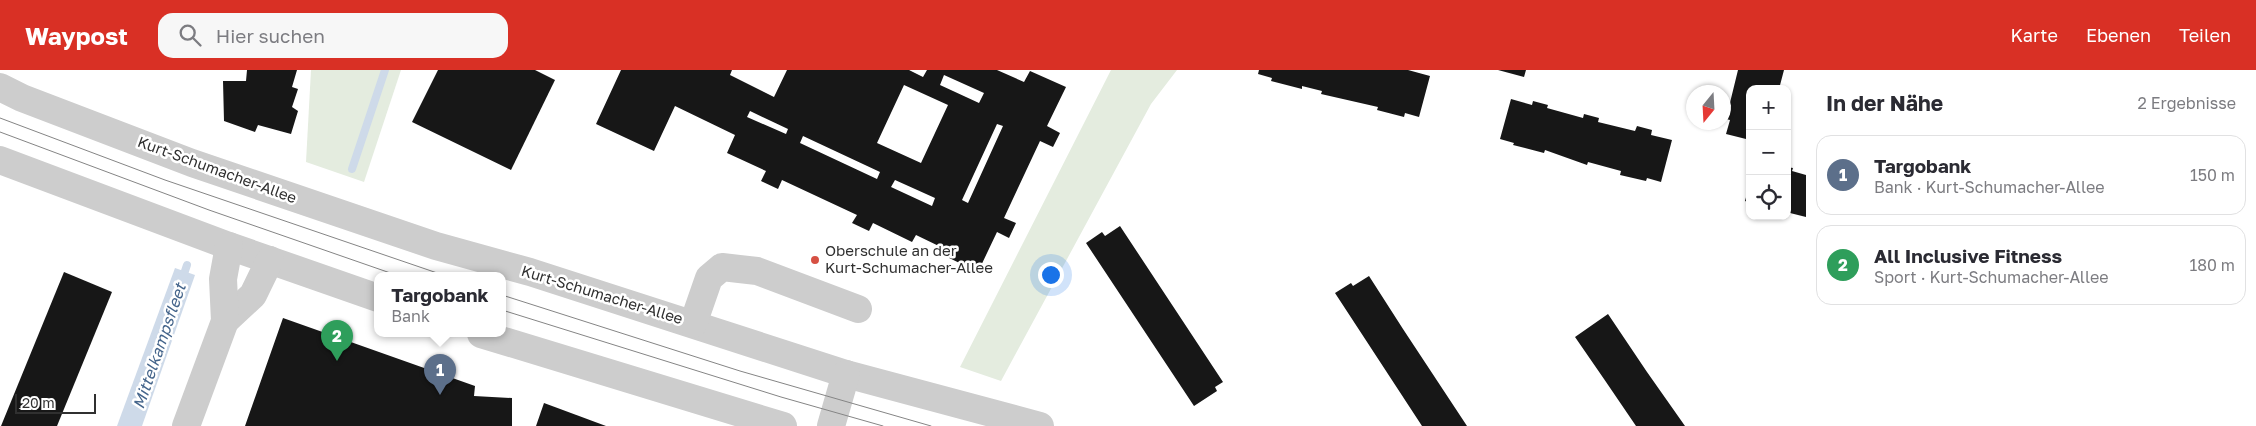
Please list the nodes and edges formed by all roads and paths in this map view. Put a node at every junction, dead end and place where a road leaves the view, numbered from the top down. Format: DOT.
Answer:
graph roads {
  1 [pos="0,87"];
  2 [pos="0,160"];
  3 [pos="229,246"];
  4 [pos="270,260"];
  5 [pos="374,297"];
  6 [pos="858,310"];
  7 [pos="225,321"];
  8 [pos="693,324"];
  9 [pos="491,337"];
  10 [pos="846,374"];
  11 [pos="186,426"];
  12 [pos="783,426"];
  13 [pos="831,426"];
  14 [pos="1040,426"];
  1 -- 8 [label="street, Kurt-Schumacher-Allee"];
  2 -- 3 [label="street"];
  3 -- 4 [label="street"];
  3 -- 7 [label="street"];
  4 -- 5 [label="street"];
  4 -- 7 [label="street"];
  6 -- 8 [label="street"];
  7 -- 11 [label="street"];
  8 -- 10 [label="street, Kurt-Schumacher-Allee"];
  9 -- 12 [label="street"];
  10 -- 13 [label="street"];
  10 -- 14 [label="street, Kurt-Schumacher-Allee"];
}
